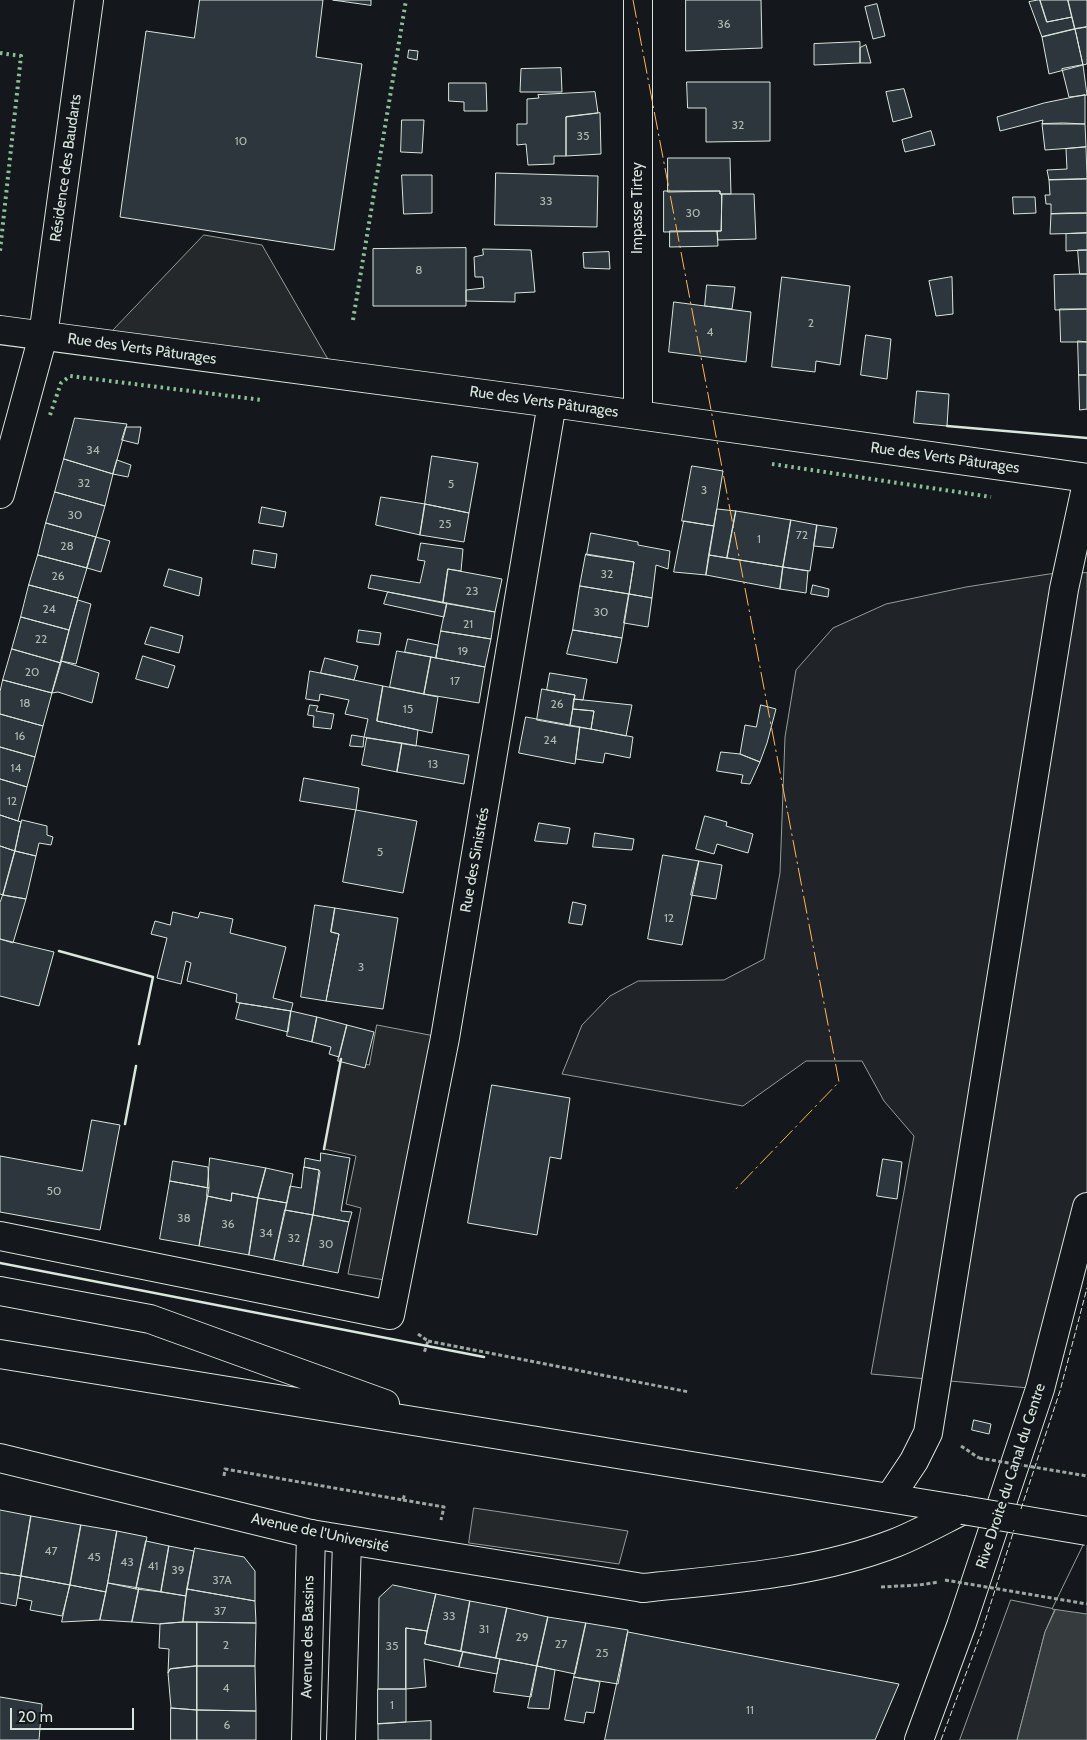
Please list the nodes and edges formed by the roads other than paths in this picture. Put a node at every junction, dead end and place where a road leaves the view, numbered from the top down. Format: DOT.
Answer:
graph roads {
  1 [pos="90,0"];
  2 [pos="638,0"];
  3 [pos="0,330"];
  4 [pos="43,336"];
  5 [pos="552,403"];
  6 [pos="638,415"];
  7 [pos="1087,478"];
  8 [pos="1087,483"];
  9 [pos="0,494"];
  10 [pos="1087,1207"];
  11 [pos="0,1236"];
  12 [pos="0,1291"];
  13 [pos="0,1354"];
  14 [pos="448,1427"];
  15 [pos="0,1458"];
  16 [pos="890,1497"];
  17 [pos="964,1510"];
  18 [pos="1087,1531"];
  19 [pos="311,1534"];
  20 [pos="347,1540"];
  21 [pos="306,1740"];
  22 [pos="341,1740"];
  23 [pos="919,1740"];
  1 -- 4 [label="main road, Résidence des Baudarts"];
  2 -- 6 [label="main road, Impasse Tirtey"];
  3 -- 4 [label="main road, Rue des Verts Pâturages"];
  4 -- 5 [label="main road, Rue des Verts Pâturages"];
  4 -- 9 [label="main road, Résidence des Baudarts"];
  5 -- 6 [label="main road, Rue des Verts Pâturages"];
  5 -- 11 [label="main road, Rue des Sinistrés"];
  6 -- 7 [label="main road, Rue des Verts Pâturages"];
  8 -- 16 [label="main road"];
  10 -- 23 [label="main road, Rive Droite du Canal du Centre"];
  12 -- 14 [label="main road"];
  13 -- 14 [label="main road"];
  14 -- 16 [label="main road"];
  15 -- 19 [label="main road, Avenue de l'Université"];
  16 -- 17 [label="main road"];
  17 -- 18 [label="main road, bridge"];
  17 -- 20 [label="main road, Avenue de l'Université"];
  19 -- 20 [label="main road, Avenue de l'Université"];
  19 -- 21 [label="main road, Avenue des Bassins"];
  20 -- 22 [label="main road"];
}
